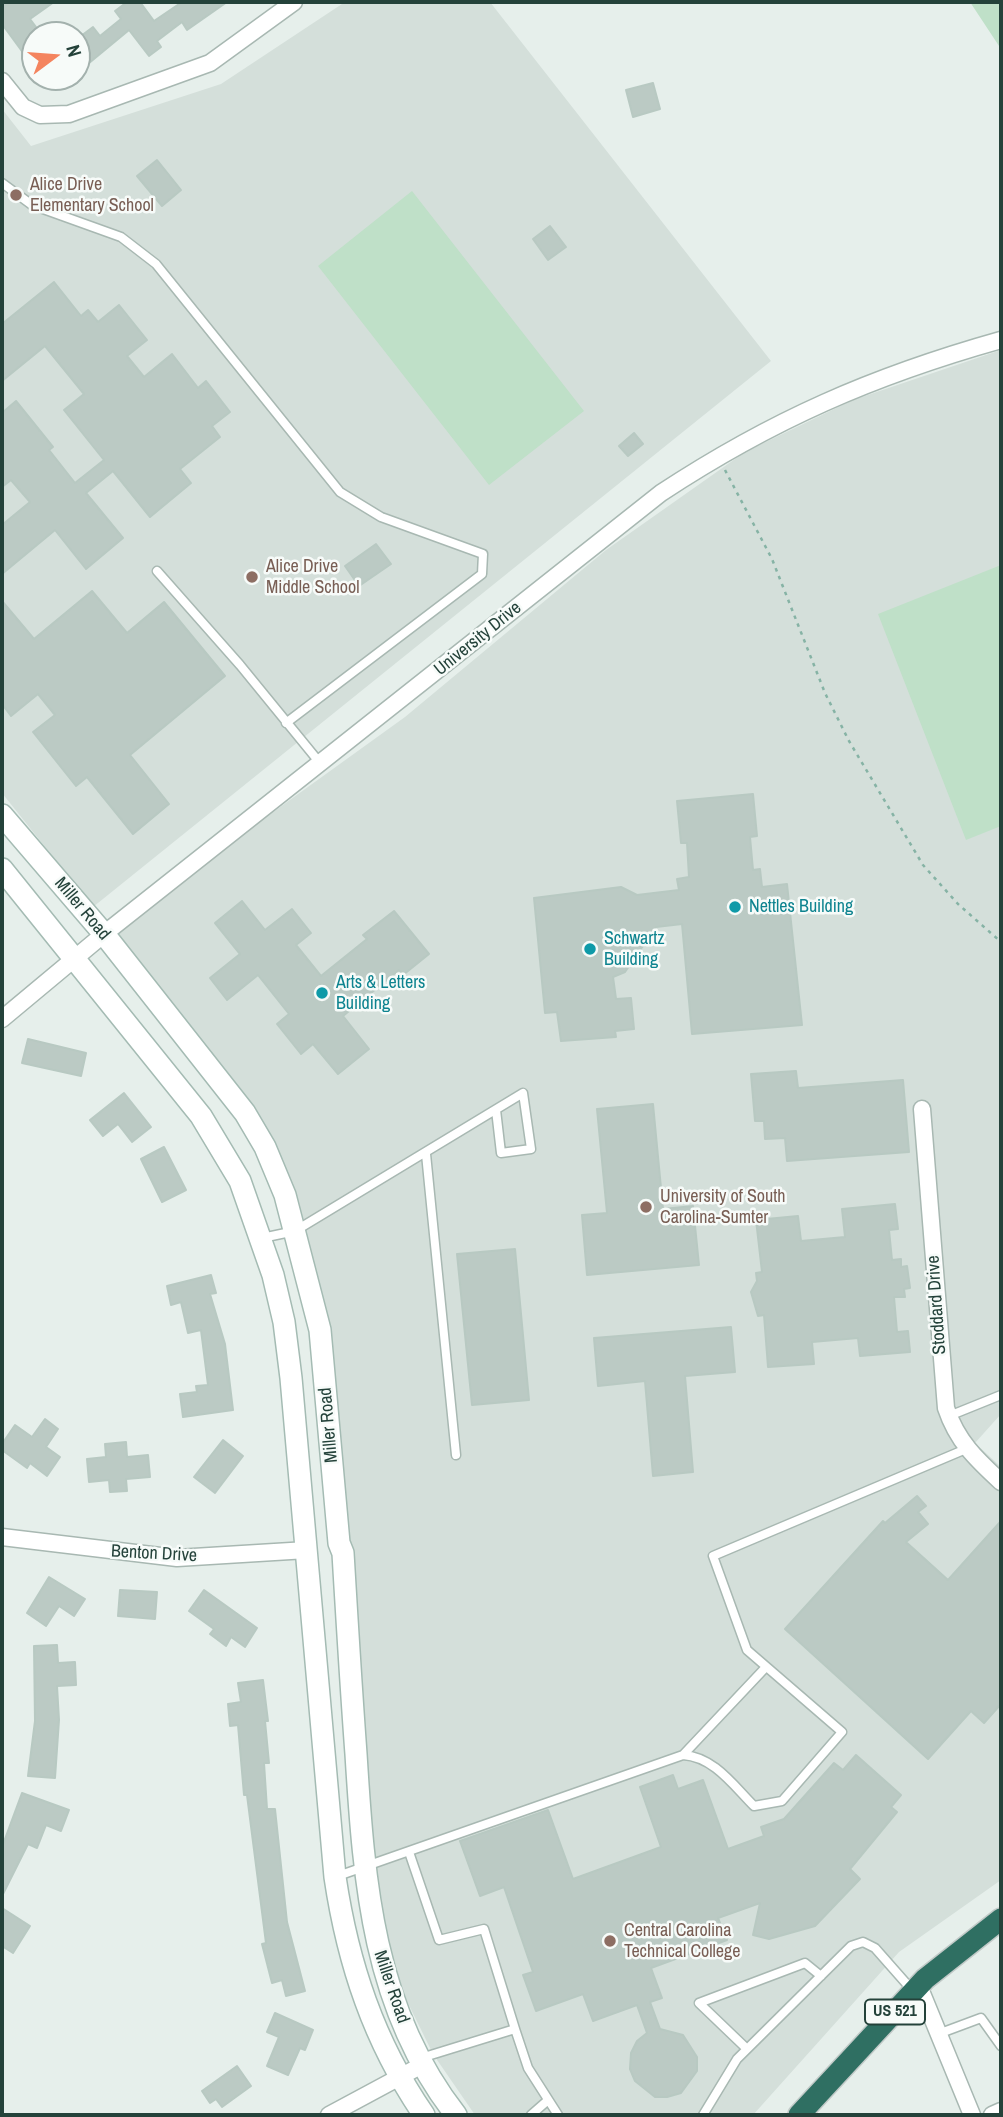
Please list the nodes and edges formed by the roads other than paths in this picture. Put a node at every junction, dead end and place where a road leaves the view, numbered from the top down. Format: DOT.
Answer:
graph roads {
  1 [pos="285,4"];
  2 [pos="2,81"];
  3 [pos="2,183"];
  4 [pos="1001,341"];
  5 [pos="157,571"];
  6 [pos="286,723"];
  7 [pos="322,765"];
  8 [pos="2,815"];
  9 [pos="2,869"];
  10 [pos="104,934"];
  11 [pos="74,958"];
  12 [pos="2,1019"];
  13 [pos="922,1109"];
  14 [pos="496,1110"];
  15 [pos="426,1154"];
  16 [pos="295,1231"];
  17 [pos="262,1238"];
  18 [pos="1001,1395"];
  19 [pos="949,1416"];
  20 [pos="966,1449"];
  21 [pos="456,1455"];
  22 [pos="1001,1482"];
  23 [pos="2,1537"];
  24 [pos="307,1550"];
  25 [pos="765,1667"];
  26 [pos="683,1755"];
  27 [pos="409,1852"];
  28 [pos="363,1869"];
  29 [pos="335,1877"];
  30 [pos="1001,1919"];
  31 [pos="821,1976"];
  32 [pos="916,1989"];
  33 [pos="515,2029"];
  34 [pos="938,2034"];
  35 [pos="1001,2046"];
  36 [pos="747,2049"];
  37 [pos="422,2061"];
  38 [pos="397,2076"];
  39 [pos="547,2101"];
  40 [pos="1001,2111"];
  41 [pos="329,2115"];
  42 [pos="424,2115"];
  43 [pos="456,2115"];
  44 [pos="531,2115"];
  45 [pos="558,2115"];
  46 [pos="703,2115"];
  47 [pos="799,2115"];
  48 [pos="972,2115"];
  49 [pos="992,2115"];
  1 -- 2 [label="street"];
  3 -- 6 [label="lane"];
  4 -- 7 [label="street, University Drive"];
  5 -- 6 [label="lane"];
  6 -- 7 [label="lane"];
  7 -- 10 [label="street, University Drive"];
  8 -- 10 [label="street, Miller Road"];
  9 -- 11 [label="street, Miller Road"];
  10 -- 11 [label="street, University Drive"];
  10 -- 16 [label="street, Miller Road"];
  11 -- 12 [label="street, University Drive"];
  11 -- 17 [label="street, Miller Road"];
  13 -- 19 [label="street, Stoddard Drive"];
  14 -- 14 [label="lane"];
  14 -- 15 [label="lane"];
  15 -- 16 [label="lane"];
  15 -- 21 [label="lane"];
  16 -- 17 [label="lane"];
  16 -- 28 [label="street, Miller Road"];
  17 -- 24 [label="street, Miller Road"];
  18 -- 19 [label="lane"];
  19 -- 20 [label="street, Stoddard Drive"];
  20 -- 22 [label="street, Stoddard Drive"];
  20 -- 25 [label="lane"];
  23 -- 24 [label="street, Benton Drive"];
  24 -- 29 [label="street, Miller Road"];
  25 -- 26 [label="lane"];
  25 -- 26 [label="lane"];
  26 -- 27 [label="lane"];
  27 -- 28 [label="lane"];
  27 -- 33 [label="lane"];
  28 -- 29 [label="lane"];
  28 -- 37 [label="street, Miller Road"];
  29 -- 38 [label="street, Miller Road"];
  30 -- 32 [label="highway, US 521"];
  31 -- 32 [label="lane"];
  31 -- 36 [label="lane"];
  31 -- 36 [label="lane"];
  32 -- 34 [label="street"];
  32 -- 47 [label="highway, US 521"];
  33 -- 37 [label="lane"];
  33 -- 39 [label="lane"];
  34 -- 35 [label="lane"];
  34 -- 48 [label="street"];
  36 -- 46 [label="lane"];
  37 -- 38 [label="street"];
  37 -- 43 [label="street, Miller Road"];
  38 -- 41 [label="street"];
  38 -- 42 [label="street, Miller Road"];
  39 -- 44 [label="lane"];
  39 -- 45 [label="lane"];
  40 -- 49 [label="street"];
}
